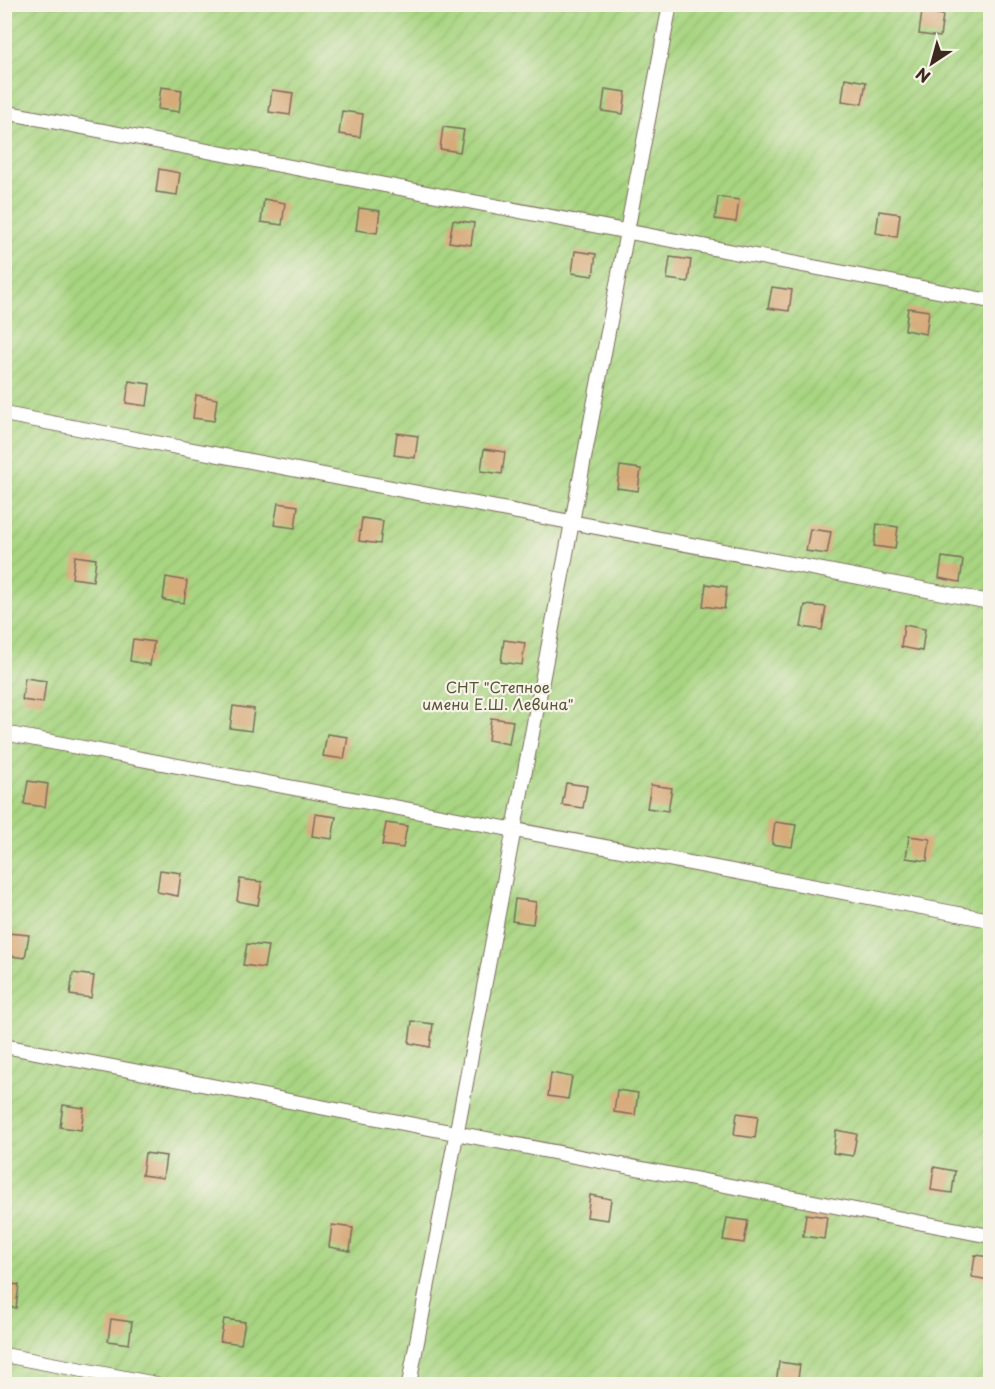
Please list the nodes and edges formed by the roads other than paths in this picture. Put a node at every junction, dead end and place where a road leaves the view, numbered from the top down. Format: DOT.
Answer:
graph roads {
  1 [pos="670,4"];
  2 [pos="4,112"];
  3 [pos="627,231"];
  4 [pos="990,301"];
  5 [pos="4,414"];
  6 [pos="572,522"];
  7 [pos="990,602"];
  8 [pos="4,733"];
  9 [pos="514,829"];
  10 [pos="990,920"];
  11 [pos="4,1046"];
  12 [pos="456,1133"];
  13 [pos="990,1236"];
  14 [pos="4,1355"];
  15 [pos="156,1384"];
  16 [pos="409,1384"];
  1 -- 3 [label="lane"];
  2 -- 3 [label="lane"];
  3 -- 4 [label="lane"];
  3 -- 6 [label="lane"];
  5 -- 6 [label="lane"];
  6 -- 7 [label="lane"];
  6 -- 9 [label="lane"];
  8 -- 9 [label="lane"];
  9 -- 10 [label="lane"];
  9 -- 12 [label="lane"];
  11 -- 12 [label="lane"];
  12 -- 13 [label="lane"];
  12 -- 16 [label="lane"];
  14 -- 15 [label="lane"];
}
